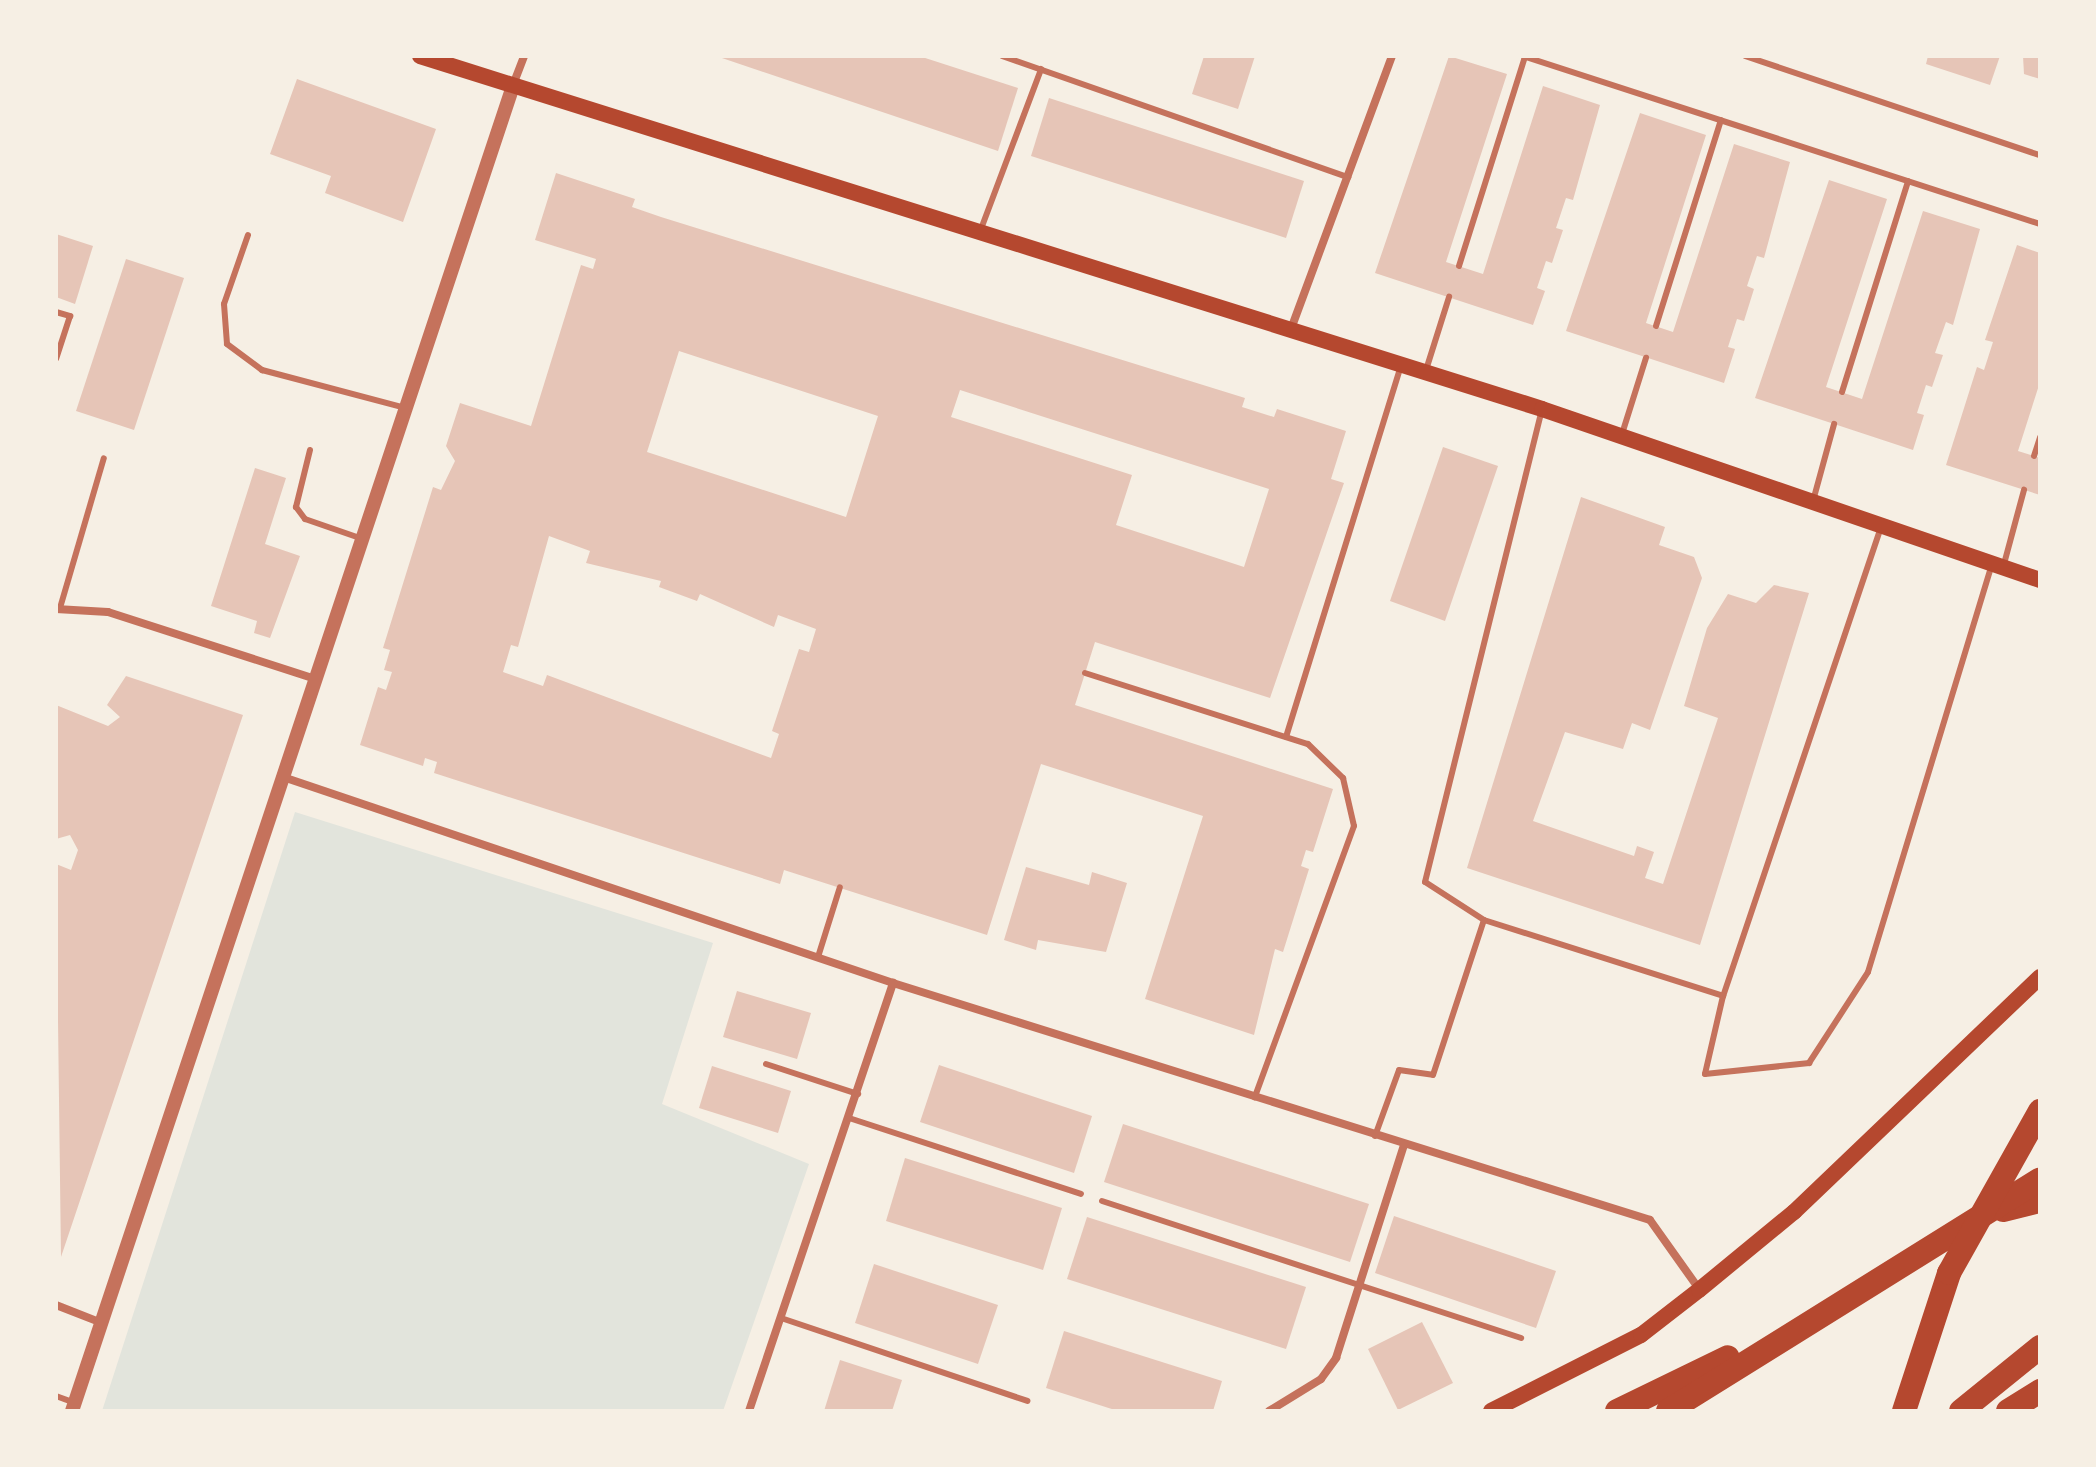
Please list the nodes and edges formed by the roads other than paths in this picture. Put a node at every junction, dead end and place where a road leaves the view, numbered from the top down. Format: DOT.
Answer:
graph roads {
  1 [pos="420,56"];
  2 [pos="524,56"];
  3 [pos="1002,56"];
  4 [pos="1392,56"];
  5 [pos="1524,56"];
  6 [pos="1745,56"];
  7 [pos="1041,69"];
  8 [pos="512,89"];
  9 [pos="1721,120"];
  10 [pos="2040,155"];
  11 [pos="1348,177"];
  12 [pos="1908,181"];
  13 [pos="2040,224"];
  14 [pos="979,233"];
  15 [pos="248,235"];
  16 [pos="1459,266"];
  17 [pos="1449,297"];
  18 [pos="56,312"];
  19 [pos="1656,326"];
  20 [pos="1291,329"];
  21 [pos="1646,358"];
  22 [pos="56,359"];
  23 [pos="1401,365"];
  24 [pos="1425,374"];
  25 [pos="1842,392"];
  26 [pos="406,408"];
  27 [pos="1542,409"];
  28 [pos="1834,424"];
  29 [pos="2040,437"];
  30 [pos="1620,439"];
  31 [pos="310,450"];
  32 [pos="2034,456"];
  33 [pos="104,458"];
  34 [pos="2024,490"];
  35 [pos="1812,504"];
  36 [pos="1881,527"];
  37 [pos="361,538"];
  38 [pos="1997,566"];
  39 [pos="2040,580"];
  40 [pos="58,609"];
  41 [pos="1085,673"];
  42 [pos="315,679"];
  43 [pos="1286,737"];
  44 [pos="283,777"];
  45 [pos="840,887"];
  46 [pos="1484,920"];
  47 [pos="818,957"];
  48 [pos="2040,977"];
  49 [pos="893,983"];
  50 [pos="1723,996"];
  51 [pos="766,1064"];
  52 [pos="858,1094"];
  53 [pos="1255,1097"];
  54 [pos="2040,1111"];
  55 [pos="849,1118"];
  56 [pos="1375,1136"];
  57 [pos="1404,1145"];
  58 [pos="2040,1179"];
  59 [pos="1081,1194"];
  60 [pos="1102,1201"];
  61 [pos="2040,1201"];
  62 [pos="1981,1215"];
  63 [pos="1879,1279"];
  64 [pos="1358,1284"];
  65 [pos="1699,1290"];
  66 [pos="56,1305"];
  67 [pos="781,1318"];
  68 [pos="102,1323"];
  69 [pos="1521,1338"];
  70 [pos="2040,1347"];
  71 [pos="2040,1391"];
  72 [pos="56,1396"];
  73 [pos="1027,1401"];
  74 [pos="74,1407"];
  75 [pos="749,1411"];
  76 [pos="1269,1411"];
  77 [pos="1491,1411"];
  78 [pos="1617,1411"];
  79 [pos="1668,1411"];
  80 [pos="1904,1411"];
  81 [pos="1961,1411"];
  82 [pos="2008,1411"];
  1 -- 8 [label="main road"];
  2 -- 8 [label="street"];
  3 -- 7 [label="lane"];
  4 -- 11 [label="street"];
  5 -- 9 [label="lane"];
  5 -- 16 [label="lane"];
  6 -- 10 [label="lane"];
  7 -- 11 [label="lane"];
  7 -- 14 [label="lane"];
  8 -- 14 [label="main road"];
  8 -- 26 [label="street"];
  9 -- 12 [label="lane"];
  9 -- 19 [label="lane"];
  11 -- 20 [label="street"];
  12 -- 13 [label="lane"];
  12 -- 25 [label="lane"];
  14 -- 20 [label="main road"];
  15 -- 26 [label="lane"];
  17 -- 24 [label="lane"];
  18 -- 22 [label="lane"];
  20 -- 23 [label="main road"];
  21 -- 30 [label="lane"];
  23 -- 24 [label="main road"];
  23 -- 43 [label="lane"];
  24 -- 27 [label="main road"];
  26 -- 37 [label="street"];
  27 -- 30 [label="main road"];
  27 -- 46 [label="lane"];
  28 -- 35 [label="lane"];
  29 -- 32 [label="lane"];
  30 -- 35 [label="main road"];
  31 -- 37 [label="lane"];
  33 -- 40 [label="lane"];
  34 -- 38 [label="lane"];
  35 -- 36 [label="main road"];
  36 -- 38 [label="main road"];
  36 -- 50 [label="lane"];
  37 -- 42 [label="street"];
  38 -- 39 [label="main road"];
  38 -- 50 [label="lane"];
  40 -- 42 [label="street"];
  41 -- 43 [label="lane"];
  42 -- 44 [label="street"];
  43 -- 53 [label="lane"];
  44 -- 47 [label="street"];
  44 -- 68 [label="street"];
  45 -- 47 [label="lane"];
  46 -- 50 [label="lane"];
  46 -- 56 [label="lane"];
  47 -- 49 [label="street"];
  48 -- 65 [label="main road"];
  49 -- 52 [label="street"];
  49 -- 53 [label="street"];
  51 -- 52 [label="lane"];
  52 -- 55 [label="street"];
  53 -- 56 [label="street"];
  54 -- 80 [label="highway"];
  55 -- 59 [label="lane"];
  55 -- 67 [label="street"];
  56 -- 57 [label="street"];
  57 -- 64 [label="street"];
  57 -- 65 [label="street"];
  58 -- 62 [label="highway"];
  60 -- 64 [label="lane"];
  61 -- 62 [label="highway"];
  62 -- 63 [label="highway"];
  63 -- 78 [label="highway"];
  63 -- 79 [label="highway"];
  64 -- 69 [label="lane"];
  64 -- 76 [label="street"];
  65 -- 77 [label="main road"];
  66 -- 68 [label="street"];
  67 -- 73 [label="lane"];
  67 -- 75 [label="street"];
  68 -- 74 [label="street"];
  70 -- 81 [label="highway"];
  71 -- 82 [label="highway"];
  72 -- 74 [label="lane"];
}
